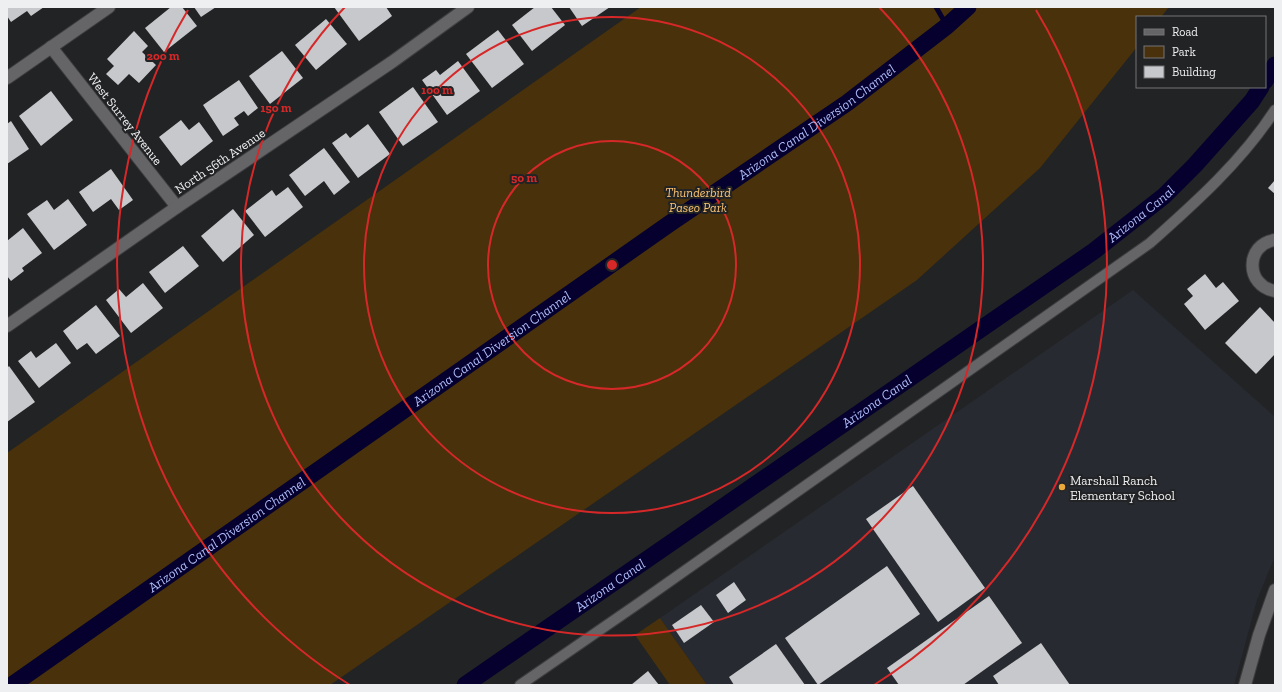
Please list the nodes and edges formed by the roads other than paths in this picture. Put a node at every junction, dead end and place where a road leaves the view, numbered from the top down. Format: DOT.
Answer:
graph roads {
  1 [pos="109,7"];
  2 [pos="468,7"];
  3 [pos="51,47"];
  4 [pos="7,78"];
  5 [pos="1275,110"];
  6 [pos="176,207"];
  7 [pos="1275,240"];
  8 [pos="1275,291"];
  9 [pos="7,326"];
  10 [pos="1275,590"];
  11 [pos="520,685"];
  12 [pos="1245,685"];
  1 -- 3 [label="street"];
  2 -- 6 [label="street, North 56th Avenue"];
  3 -- 4 [label="street"];
  3 -- 6 [label="street, West Surrey Avenue"];
  5 -- 11 [label="lane"];
  6 -- 9 [label="street, North 56th Avenue"];
  7 -- 8 [label="street"];
  10 -- 12 [label="street"];
}
